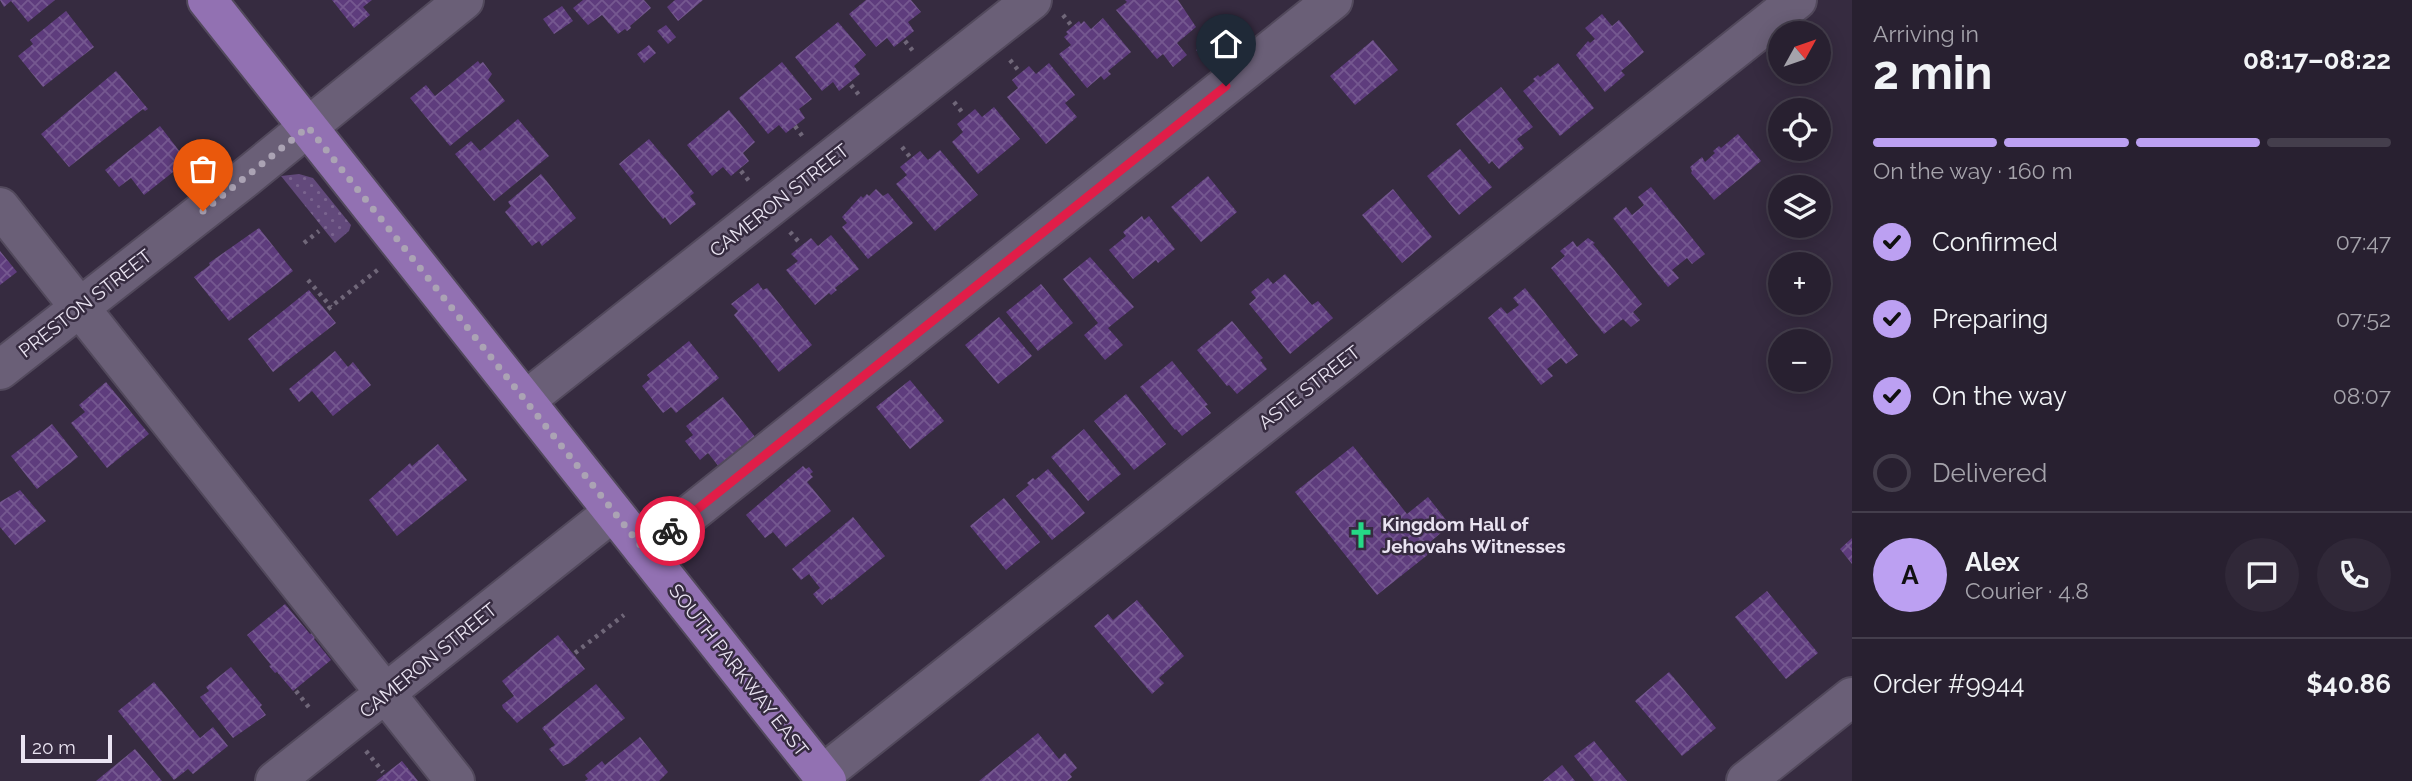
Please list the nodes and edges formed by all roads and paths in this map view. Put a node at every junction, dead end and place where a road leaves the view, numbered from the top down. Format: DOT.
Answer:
graph roads {
  1 [pos="206,0"];
  2 [pos="464,0"];
  3 [pos="1032,0"];
  4 [pos="1333,0"];
  5 [pos="1797,0"];
  6 [pos="308,127"];
  7 [pos="0,207"];
  8 [pos="319,231"];
  9 [pos="304,243"];
  10 [pos="383,266"];
  11 [pos="308,280"];
  12 [pos="80,307"];
  13 [pos="0,370"];
  14 [pos="526,400"];
  15 [pos="613,512"];
  16 [pos="645,551"];
  17 [pos="624,615"];
  18 [pos="575,653"];
  19 [pos="296,691"];
  20 [pos="385,694"];
  21 [pos="1852,697"];
  22 [pos="312,712"];
  23 [pos="364,748"];
  24 [pos="383,772"];
  25 [pos="824,778"];
  26 [pos="275,781"];
  27 [pos="455,781"];
  28 [pos="1746,781"];
  1 -- 6 [label="main road, SOUTH PARKWAY EAST"];
  2 -- 6 [label="street, PRESTON STREET"];
  3 -- 14 [label="street, CAMERON STREET"];
  4 -- 16 [label="street"];
  5 -- 25 [label="street, ASTE STREET"];
  6 -- 12 [label="street, PRESTON STREET"];
  6 -- 14 [label="main road, SOUTH PARKWAY EAST"];
  7 -- 12 [label="street"];
  8 -- 9 [label="path"];
  10 -- 11 [label="path"];
  12 -- 13 [label="street, PRESTON STREET"];
  12 -- 20 [label="street"];
  14 -- 15 [label="main road, SOUTH PARKWAY EAST"];
  15 -- 16 [label="main road, SOUTH PARKWAY EAST"];
  15 -- 20 [label="street, CAMERON STREET"];
  16 -- 25 [label="main road, SOUTH PARKWAY EAST"];
  17 -- 18 [label="path"];
  19 -- 22 [label="path"];
  20 -- 26 [label="street, CAMERON STREET"];
  20 -- 27 [label="street"];
  21 -- 28 [label="street"];
  23 -- 24 [label="path"];
}
